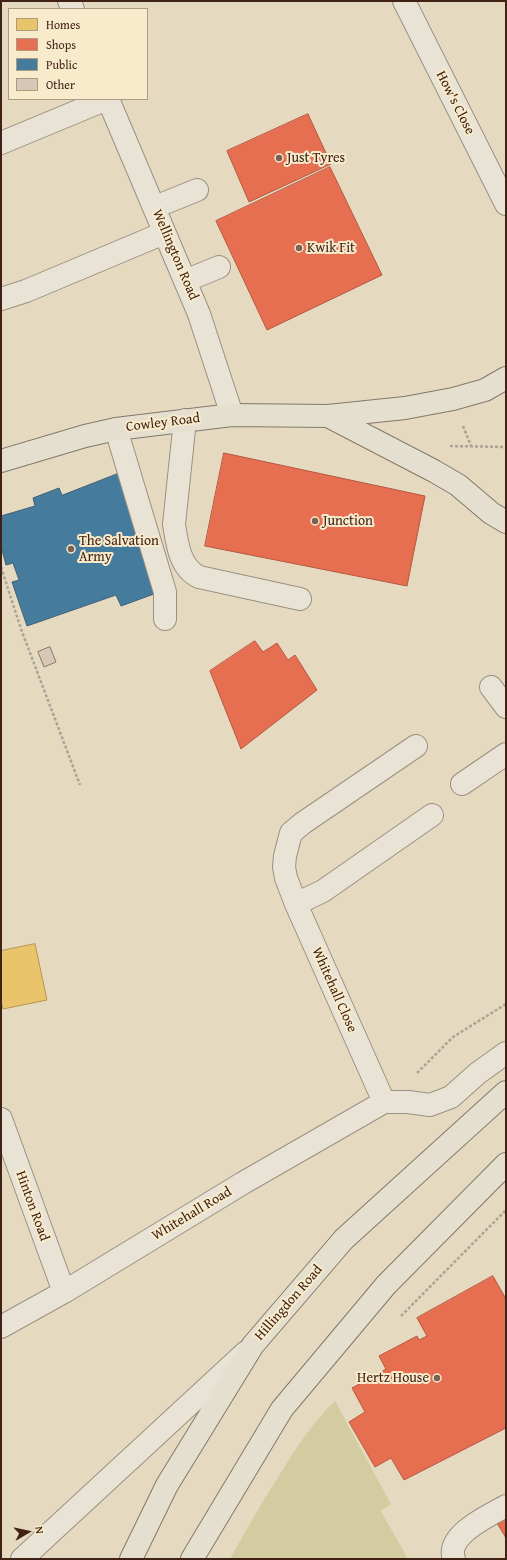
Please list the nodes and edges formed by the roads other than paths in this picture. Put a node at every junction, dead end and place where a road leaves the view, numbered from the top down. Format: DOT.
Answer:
graph roads {
  1 [pos="404,1"];
  2 [pos="105,100"];
  3 [pos="107,100"];
  4 [pos="1,143"];
  5 [pos="197,190"];
  6 [pos="506,204"];
  7 [pos="154,207"];
  8 [pos="164,233"];
  9 [pos="219,267"];
  10 [pos="185,281"];
  11 [pos="1,299"];
  12 [pos="506,378"];
  13 [pos="232,415"];
  14 [pos="328,416"];
  15 [pos="185,420"];
  16 [pos="116,429"];
  17 [pos="1,461"];
  18 [pos="506,522"];
  19 [pos="300,599"];
  20 [pos="165,619"];
  21 [pos="491,687"];
  22 [pos="506,707"];
  23 [pos="416,746"];
  24 [pos="506,754"];
  25 [pos="462,784"];
  26 [pos="432,815"];
  27 [pos="296,904"];
  28 [pos="506,1053"];
  29 [pos="506,1092"];
  30 [pos="384,1102"];
  31 [pos="1,1119"];
  32 [pos="506,1164"];
  33 [pos="64,1292"];
  34 [pos="1,1327"];
  35 [pos="252,1345"];
  36 [pos="506,1506"];
  37 [pos="22,1559"];
  38 [pos="131,1559"];
  39 [pos="192,1559"];
  40 [pos="454,1559"];
  1 -- 6 [label="street, How's Close"];
  2 -- 4 [label="street"];
  3 -- 7 [label="street, Wellington Road"];
  5 -- 7 [label="street"];
  7 -- 8 [label="street, Wellington Road"];
  8 -- 10 [label="street, Wellington Road"];
  8 -- 11 [label="street"];
  9 -- 10 [label="street"];
  10 -- 13 [label="street, Wellington Road"];
  12 -- 14 [label="main road, Cowley Road"];
  13 -- 14 [label="main road, Cowley Road"];
  13 -- 15 [label="main road, Cowley Road"];
  14 -- 18 [label="main road, Cowley Road"];
  15 -- 16 [label="main road, Cowley Road"];
  15 -- 19 [label="street"];
  16 -- 17 [label="main road, Cowley Road"];
  16 -- 20 [label="street"];
  21 -- 22 [label="street"];
  23 -- 27 [label="street, Whitehall Close"];
  24 -- 25 [label="street"];
  26 -- 27 [label="street"];
  27 -- 30 [label="street, Whitehall Close"];
  28 -- 30 [label="street"];
  29 -- 35 [label="main road, Hillingdon Road"];
  30 -- 33 [label="street, Whitehall Road"];
  31 -- 33 [label="street, Hinton Road"];
  32 -- 39 [label="main road"];
  33 -- 34 [label="street, Whitehall Road"];
  35 -- 37 [label="street"];
  35 -- 38 [label="main road, Hillingdon Road"];
  36 -- 40 [label="street"];
}
